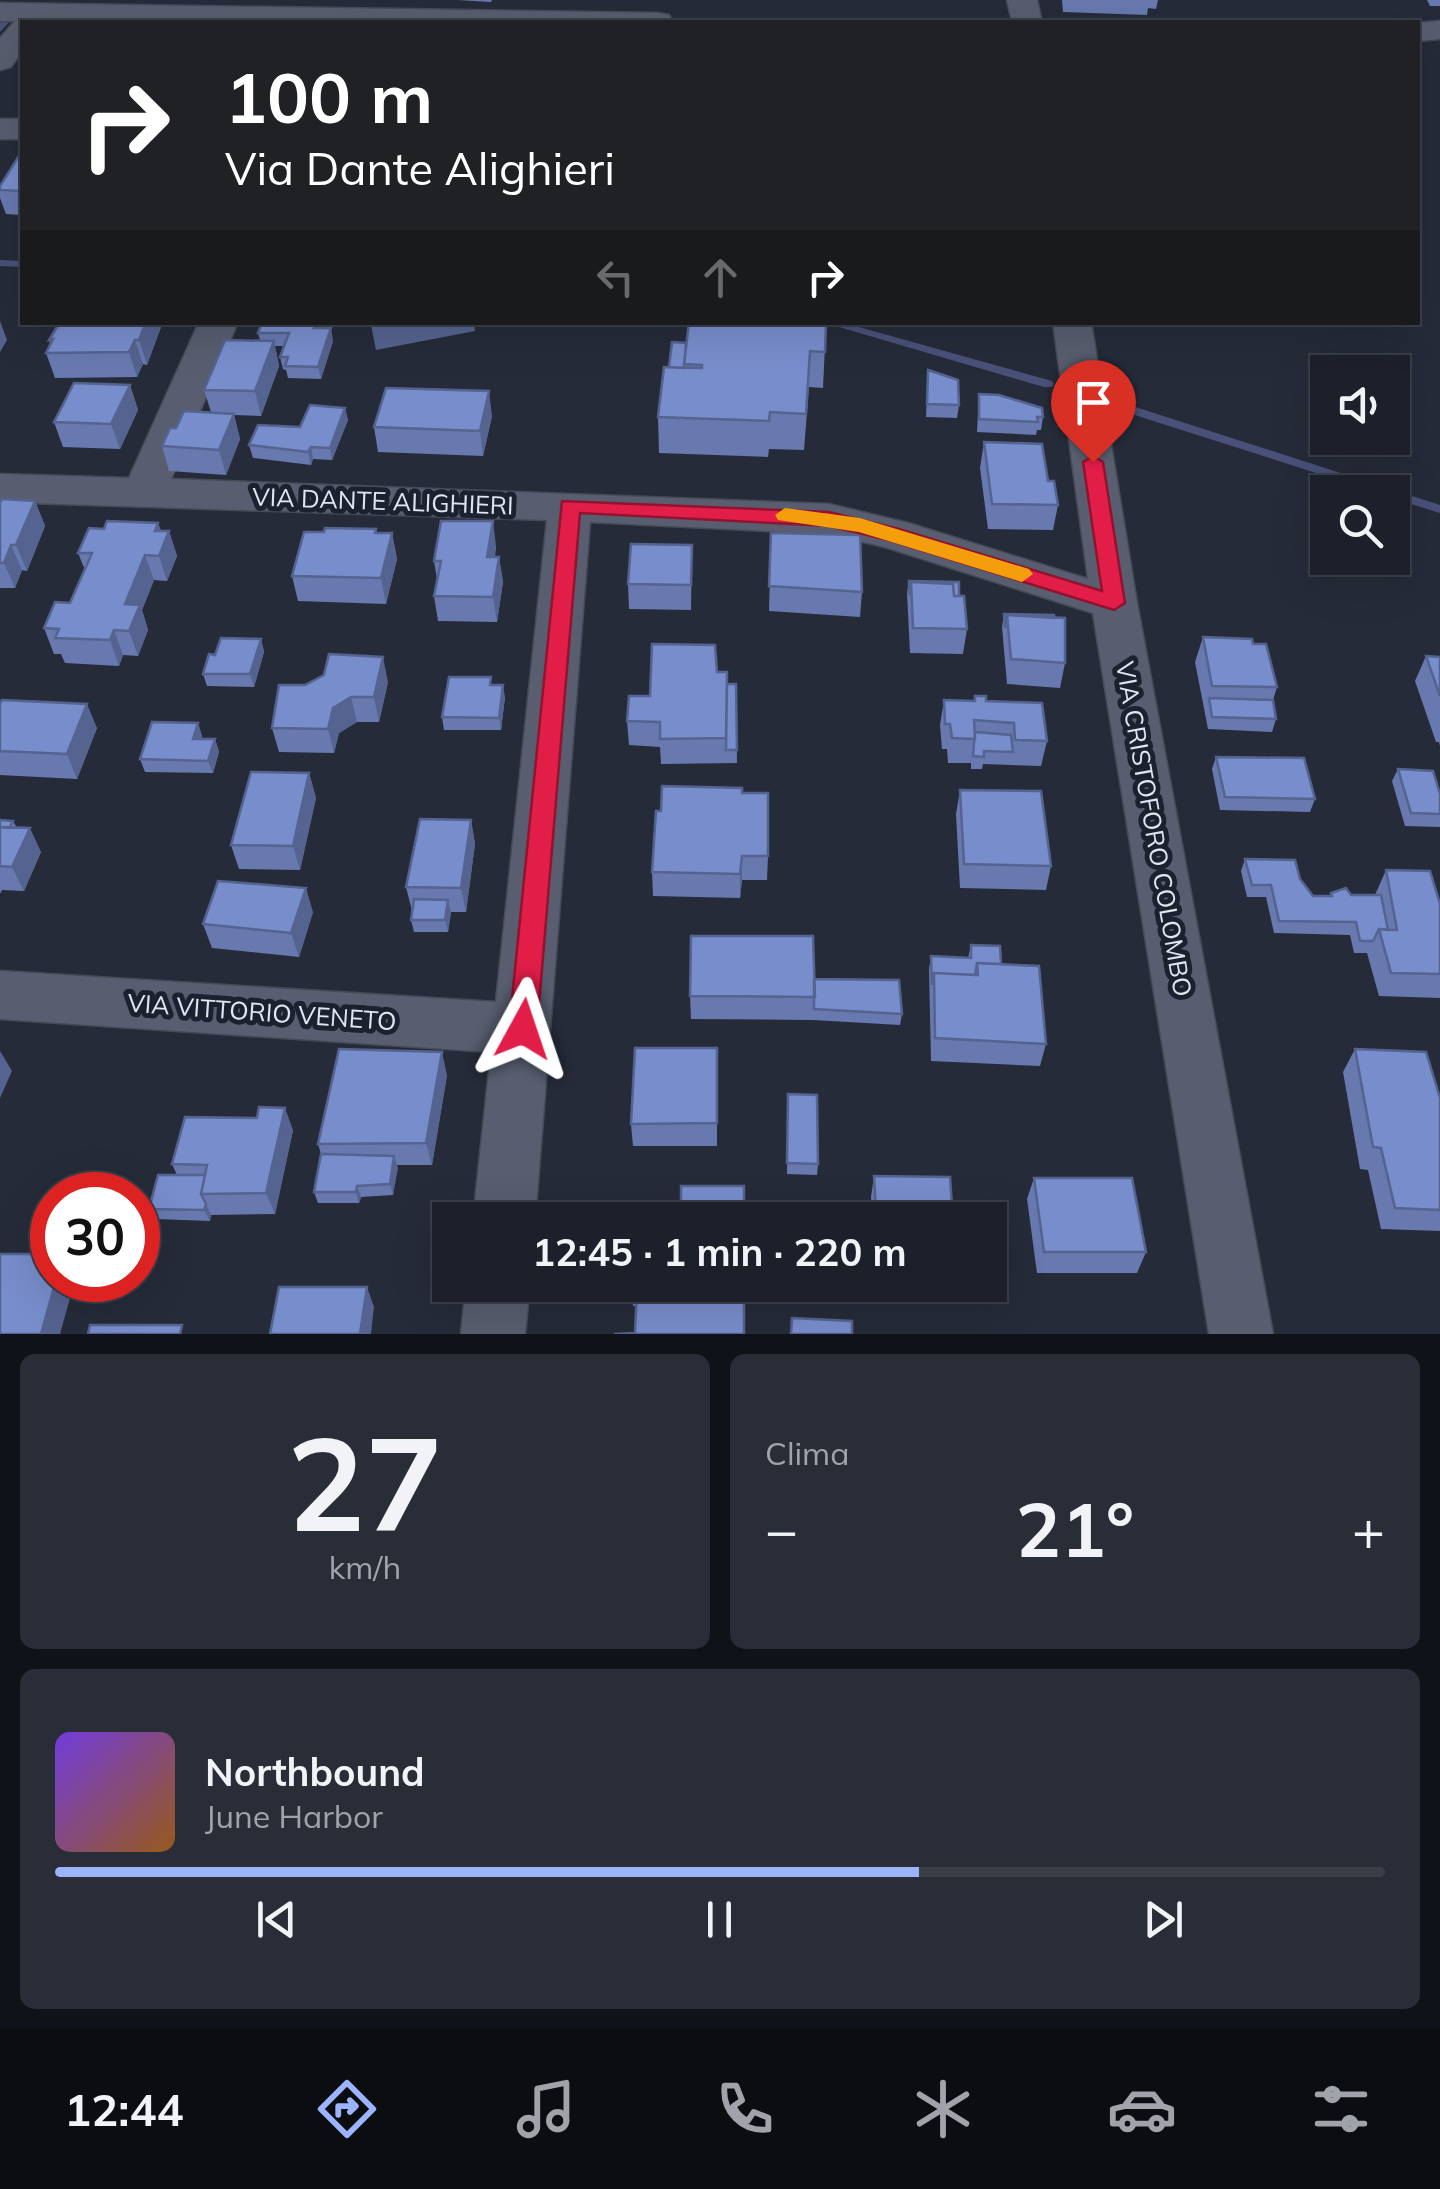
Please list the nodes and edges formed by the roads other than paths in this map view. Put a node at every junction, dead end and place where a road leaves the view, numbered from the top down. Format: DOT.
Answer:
graph roads {
  1 [pos="359,8"];
  2 [pos="0,12"];
  3 [pos="25,20"];
  4 [pos="53,20"];
  5 [pos="615,20"];
  6 [pos="20,32"];
  7 [pos="0,60"];
  8 [pos="217,325"];
  9 [pos="1072,325"];
  10 [pos="0,488"];
  11 [pos="143,494"];
  12 [pos="570,506"];
  13 [pos="1114,603"];
  14 [pos="0,995"];
  15 [pos="523,1029"];
  16 [pos="506,1202"];
  17 [pos="496,1302"];
  18 [pos="493,1334"];
  19 [pos="1241,1334"];
  1 -- 4 [label="street"];
  1 -- 5 [label="street"];
  2 -- 3 [label="street"];
  6 -- 7 [label="street"];
  8 -- 11 [label="street"];
  9 -- 13 [label="street, VIA CRISTOFORO COLOMBO"];
  10 -- 11 [label="street, VIA DANTE ALIGHIERI"];
  11 -- 12 [label="street, VIA DANTE ALIGHIERI"];
  12 -- 13 [label="street, VIA DANTE ALIGHIERI"];
  12 -- 15 [label="street"];
  13 -- 19 [label="street, VIA CRISTOFORO COLOMBO"];
  14 -- 15 [label="street, VIA VITTORIO VENETO"];
  15 -- 16 [label="street"];
  17 -- 18 [label="street"];
}
